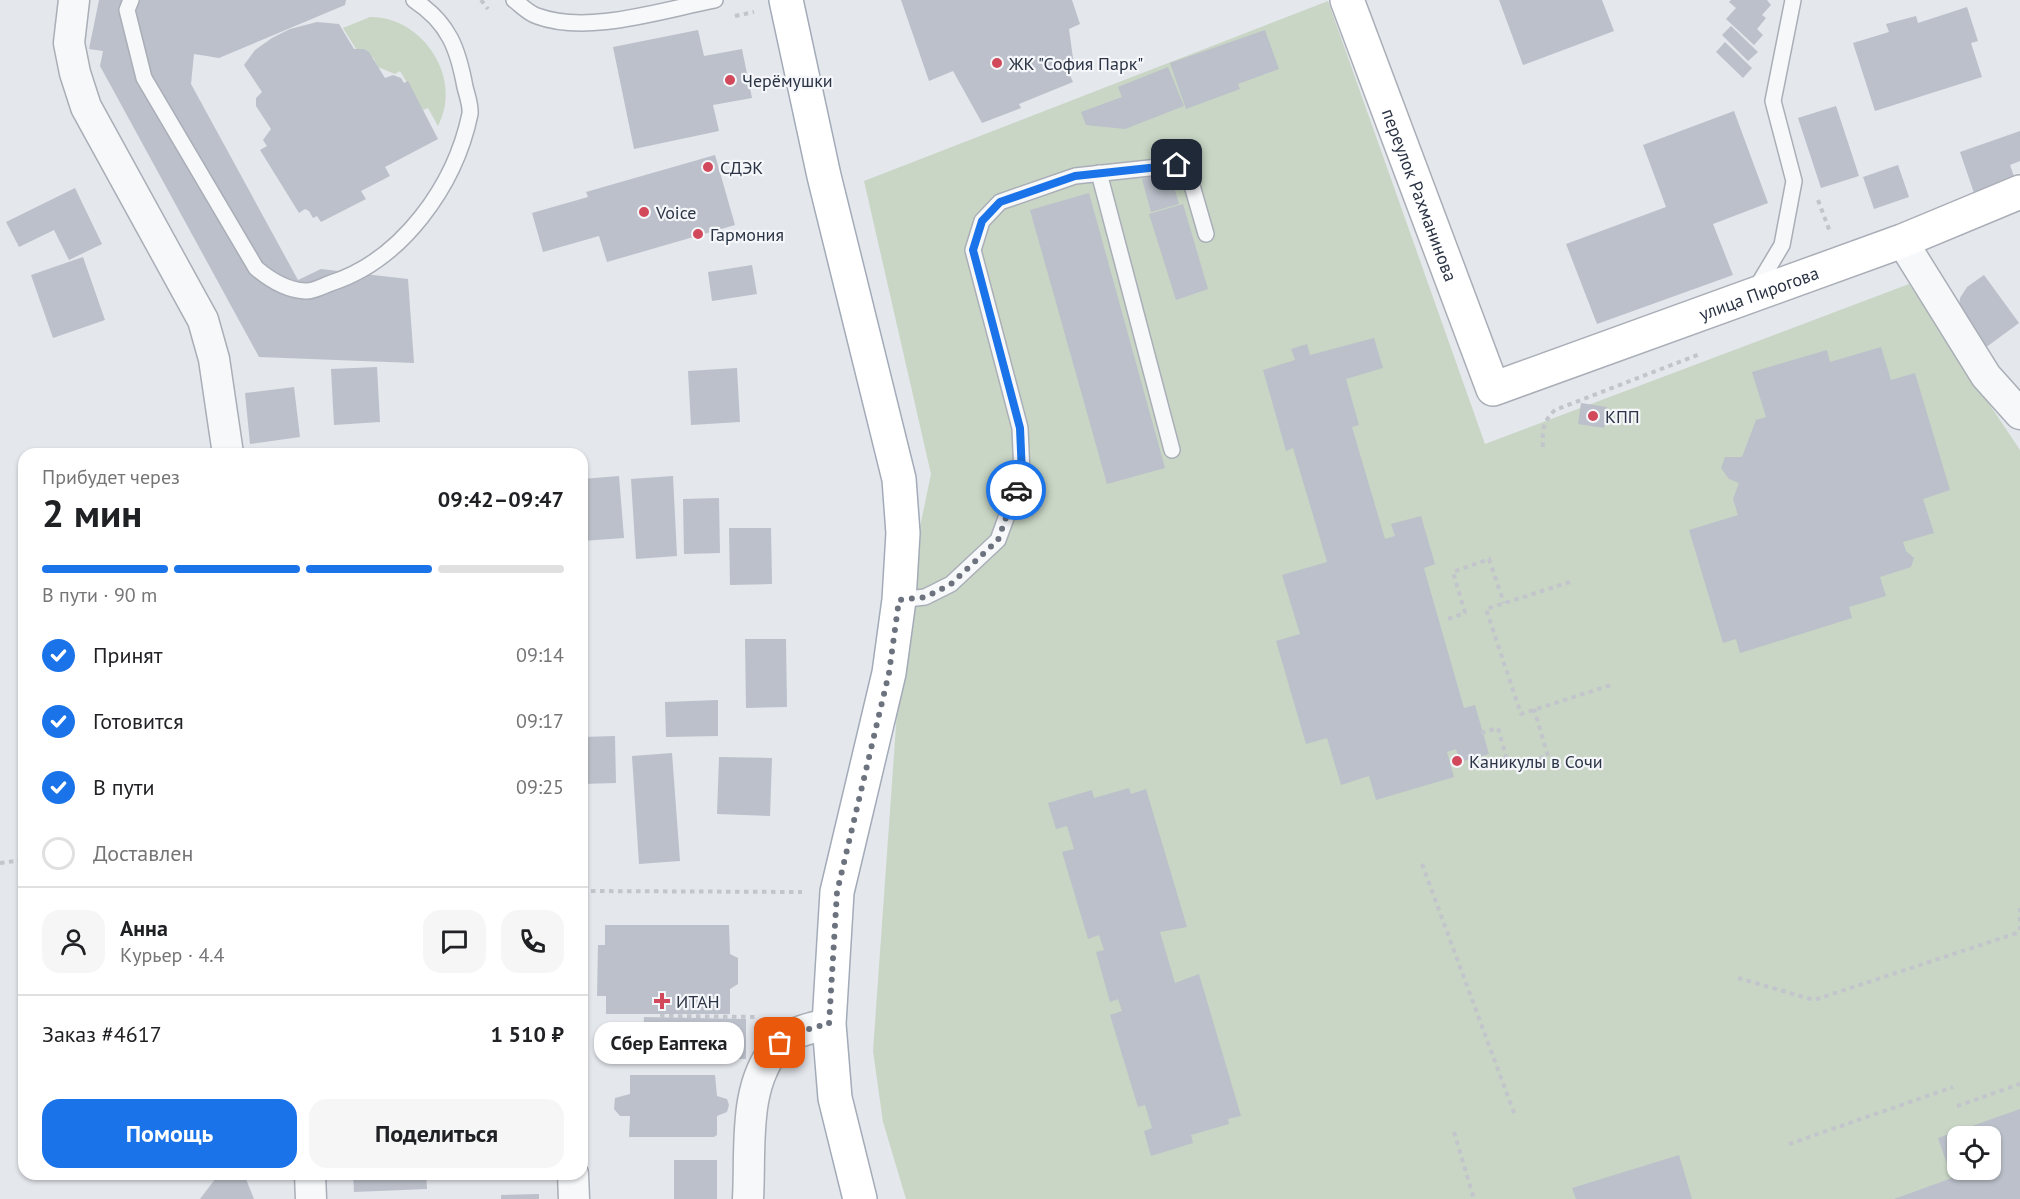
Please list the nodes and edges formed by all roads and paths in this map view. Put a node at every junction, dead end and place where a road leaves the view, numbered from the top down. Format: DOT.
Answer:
graph roads {
  1 [pos="75,0"];
  2 [pos="131,0"];
  3 [pos="414,0"];
  4 [pos="715,0"];
  5 [pos="786,0"];
  6 [pos="1347,0"];
  7 [pos="1793,0"];
  8 [pos="517,2"];
  9 [pos="1099,173"];
  10 [pos="2020,192"];
  11 [pos="1206,234"];
  12 [pos="1902,241"];
  13 [pos="1751,297"];
  14 [pos="1493,389"];
  15 [pos="2020,414"];
  16 [pos="227,448"];
  17 [pos="1172,450"];
  18 [pos="1570,582"];
  19 [pos="899,600"];
  20 [pos="1504,603"];
  21 [pos="1448,619"];
  22 [pos="1611,685"];
  23 [pos="1534,710"];
  24 [pos="1481,733"];
  25 [pos="18,861"];
  26 [pos="0,863"];
  27 [pos="1422,864"];
  28 [pos="588,891"];
  29 [pos="806,892"];
  30 [pos="2020,908"];
  31 [pos="2020,931"];
  32 [pos="1738,978"];
  33 [pos="662,1014"];
  34 [pos="765,1017"];
  35 [pos="829,1024"];
  36 [pos="2020,1084"];
  37 [pos="1953,1087"];
  38 [pos="1957,1106"];
  39 [pos="1514,1113"];
  40 [pos="1454,1132"];
  41 [pos="1789,1144"];
  42 [pos="309,1180"];
  43 [pos="573,1180"];
  44 [pos="311,1199"];
  45 [pos="574,1199"];
  46 [pos="748,1199"];
  47 [pos="860,1199"];
  48 [pos="1474,1199"];
  1 -- 16 [label="street"];
  2 -- 3 [label="lane"];
  4 -- 8 [label="lane"];
  5 -- 19 [label="main road"];
  6 -- 14 [label="main road, переулок Рахманинова"];
  7 -- 13 [label="lane"];
  9 -- 11 [label="lane"];
  9 -- 17 [label="lane"];
  9 -- 19 [label="lane"];
  10 -- 12 [label="main road, улица Пирогова"];
  12 -- 13 [label="main road, улица Пирогова"];
  12 -- 15 [label="street"];
  13 -- 14 [label="main road, улица Пирогова"];
  18 -- 20 [label="path"];
  19 -- 35 [label="main road"];
  20 -- 21 [label="path"];
  20 -- 23 [label="path"];
  22 -- 23 [label="path"];
  23 -- 24 [label="path"];
  25 -- 26 [label="path"];
  27 -- 39 [label="path"];
  28 -- 29 [label="path"];
  30 -- 31 [label="path"];
  31 -- 32 [label="path"];
  33 -- 34 [label="path"];
  35 -- 46 [label="street"];
  35 -- 47 [label="main road"];
  36 -- 38 [label="path"];
  37 -- 41 [label="path"];
  40 -- 48 [label="path"];
  42 -- 44 [label="street"];
  43 -- 45 [label="street"];
}
